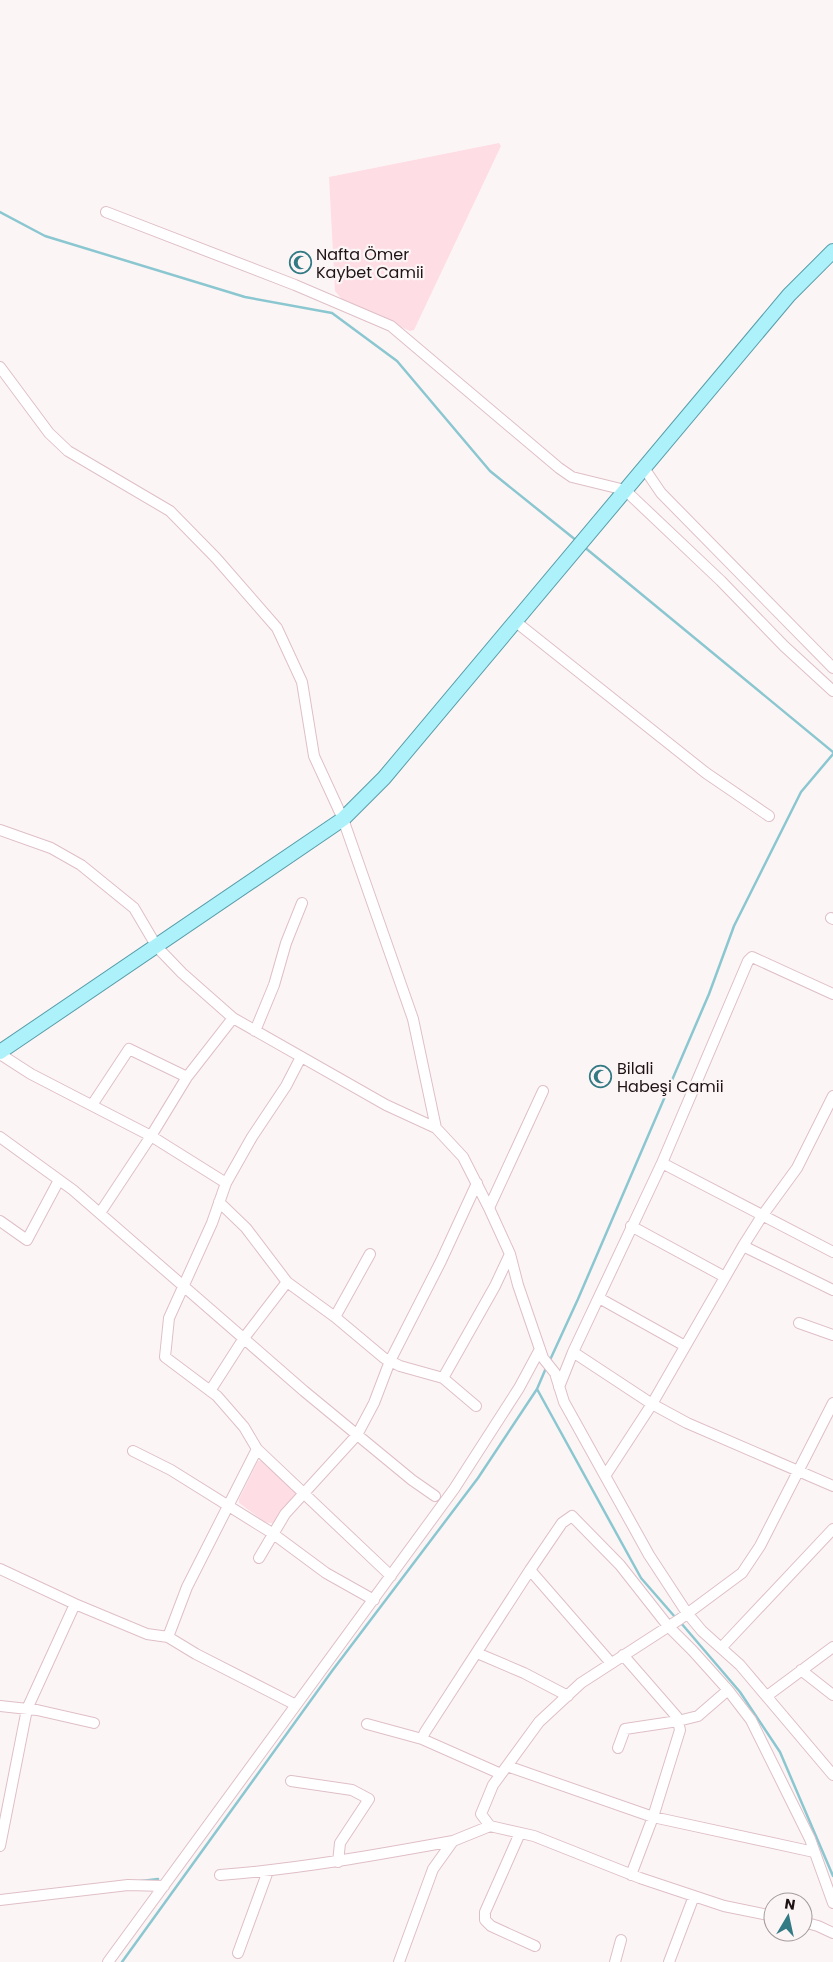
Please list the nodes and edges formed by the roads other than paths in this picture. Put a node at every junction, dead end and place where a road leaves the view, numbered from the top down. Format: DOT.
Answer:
graph roads {
  1 [pos="106,212"];
  2 [pos="833,251"];
  3 [pos="0,367"];
  4 [pos="644,468"];
  5 [pos="625,490"];
  6 [pos="516,622"];
  7 [pos="833,668"];
  8 [pos="833,691"];
  9 [pos="769,816"];
  10 [pos="343,819"];
  11 [pos="0,830"];
  12 [pos="302,903"];
  13 [pos="157,947"];
  14 [pos="833,994"];
  15 [pos="233,1018"];
  16 [pos="255,1031"];
  17 [pos="0,1053"];
  18 [pos="300,1057"];
  19 [pos="187,1077"];
  20 [pos="543,1091"];
  21 [pos="833,1096"];
  22 [pos="92,1105"];
  23 [pos="436,1128"];
  24 [pos="151,1136"];
  25 [pos="0,1137"];
  26 [pos="662,1163"];
  27 [pos="59,1180"];
  28 [pos="226,1183"];
  29 [pos="477,1183"];
  30 [pos="220,1202"];
  31 [pos="490,1208"];
  32 [pos="100,1214"];
  33 [pos="762,1216"];
  34 [pos="0,1221"];
  35 [pos="632,1226"];
  36 [pos="743,1246"];
  37 [pos="833,1252"];
  38 [pos="370,1254"];
  39 [pos="510,1254"];
  40 [pos="725,1277"];
  41 [pos="287,1282"];
  42 [pos="183,1286"];
  43 [pos="833,1290"];
  44 [pos="599,1298"];
  45 [pos="335,1317"];
  46 [pos="799,1322"];
  47 [pos="833,1334"];
  48 [pos="244,1338"];
  49 [pos="685,1346"];
  50 [pos="573,1352"];
  51 [pos="542,1354"];
  52 [pos="390,1361"];
  53 [pos="442,1378"];
  54 [pos="559,1387"];
  55 [pos="210,1391"];
  56 [pos="833,1403"];
  57 [pos="652,1404"];
  58 [pos="476,1406"];
  59 [pos="357,1435"];
  60 [pos="257,1450"];
  61 [pos="133,1451"];
  62 [pos="798,1472"];
  63 [pos="605,1476"];
  64 [pos="833,1486"];
  65 [pos="303,1492"];
  66 [pos="435,1496"];
  67 [pos="228,1506"];
  68 [pos="833,1529"];
  69 [pos="272,1533"];
  70 [pos="259,1558"];
  71 [pos="0,1569"];
  72 [pos="530,1570"];
  73 [pos="391,1576"];
  74 [pos="374,1600"];
  75 [pos="75,1604"];
  76 [pos="677,1620"];
  77 [pos="168,1637"];
  78 [pos="833,1647"];
  79 [pos="721,1648"];
  80 [pos="476,1653"];
  81 [pos="623,1655"];
  82 [pos="610,1663"];
  83 [pos="801,1670"];
  84 [pos="728,1690"];
  85 [pos="833,1694"];
  86 [pos="568,1696"];
  87 [pos="767,1696"];
  88 [pos="296,1705"];
  89 [pos="0,1706"];
  90 [pos="27,1709"];
  91 [pos="678,1721"];
  92 [pos="94,1722"];
  93 [pos="367,1724"];
  94 [pos="422,1739"];
  95 [pos="618,1748"];
  96 [pos="504,1770"];
  97 [pos="833,1775"];
  98 [pos="291,1781"];
  99 [pos="653,1817"];
  100 [pos="490,1826"];
  101 [pos="520,1833"];
  102 [pos="453,1841"];
  103 [pos="0,1846"];
  104 [pos="814,1852"];
  105 [pos="338,1862"];
  106 [pos="268,1871"];
  107 [pos="220,1875"];
  108 [pos="631,1875"];
  109 [pos="164,1886"];
  110 [pos="694,1896"];
  111 [pos="0,1900"];
  112 [pos="833,1902"];
  113 [pos="763,1914"];
  114 [pos="813,1925"];
  115 [pos="833,1933"];
  116 [pos="621,1940"];
  117 [pos="535,1946"];
  118 [pos="238,1953"];
  119 [pos="108,1962"];
  120 [pos="399,1962"];
  121 [pos="615,1962"];
  122 [pos="669,1962"];
  1 -- 5 [label="street"];
  2 -- 4 [label="main road"];
  3 -- 10 [label="street"];
  4 -- 5 [label="main road"];
  4 -- 7 [label="street"];
  5 -- 6 [label="main road"];
  5 -- 8 [label="street"];
  6 -- 9 [label="street"];
  6 -- 10 [label="main road"];
  10 -- 13 [label="main road"];
  10 -- 23 [label="street"];
  11 -- 13 [label="street"];
  12 -- 16 [label="street"];
  13 -- 15 [label="street"];
  13 -- 17 [label="main road"];
  14 -- 26 [label="street"];
  15 -- 16 [label="street"];
  15 -- 19 [label="street"];
  16 -- 18 [label="street"];
  17 -- 22 [label="street"];
  18 -- 23 [label="street"];
  18 -- 28 [label="street"];
  19 -- 22 [label="street"];
  19 -- 24 [label="street"];
  20 -- 31 [label="street"];
  21 -- 33 [label="street"];
  22 -- 24 [label="street"];
  23 -- 29 [label="street"];
  24 -- 28 [label="street"];
  24 -- 32 [label="street"];
  25 -- 27 [label="street"];
  26 -- 33 [label="street"];
  26 -- 35 [label="street"];
  27 -- 32 [label="street"];
  27 -- 34 [label="street"];
  28 -- 30 [label="street"];
  29 -- 31 [label="street"];
  29 -- 52 [label="street"];
  30 -- 41 [label="street"];
  30 -- 42 [label="street"];
  31 -- 39 [label="street"];
  32 -- 42 [label="street"];
  33 -- 36 [label="street"];
  33 -- 37 [label="street"];
  35 -- 40 [label="street"];
  35 -- 44 [label="street"];
  36 -- 40 [label="street"];
  36 -- 43 [label="street"];
  38 -- 45 [label="street"];
  39 -- 51 [label="street"];
  39 -- 53 [label="street"];
  40 -- 49 [label="street"];
  41 -- 45 [label="street"];
  41 -- 48 [label="street"];
  42 -- 48 [label="street"];
  42 -- 55 [label="street"];
  44 -- 49 [label="street"];
  44 -- 50 [label="street"];
  45 -- 52 [label="street"];
  46 -- 47 [label="street"];
  48 -- 55 [label="street"];
  48 -- 59 [label="street"];
  49 -- 57 [label="street"];
  50 -- 54 [label="street"];
  50 -- 57 [label="street"];
  51 -- 54 [label="street"];
  51 -- 73 [label="street"];
  52 -- 53 [label="street"];
  52 -- 59 [label="street"];
  53 -- 58 [label="street"];
  54 -- 63 [label="street"];
  55 -- 60 [label="street"];
  56 -- 62 [label="street"];
  57 -- 62 [label="street"];
  57 -- 63 [label="street"];
  59 -- 65 [label="street"];
  59 -- 66 [label="street"];
  60 -- 65 [label="street"];
  60 -- 67 [label="street"];
  61 -- 67 [label="street"];
  62 -- 64 [label="street"];
  62 -- 76 [label="street"];
  63 -- 76 [label="street"];
  65 -- 69 [label="street"];
  65 -- 73 [label="street"];
  67 -- 69 [label="street"];
  67 -- 77 [label="street"];
  68 -- 79 [label="street"];
  69 -- 70 [label="street"];
  69 -- 74 [label="street"];
  71 -- 75 [label="street"];
  72 -- 76 [label="street"];
  72 -- 80 [label="street"];
  72 -- 82 [label="street"];
  73 -- 74 [label="street"];
  74 -- 88 [label="street"];
  75 -- 77 [label="street"];
  75 -- 90 [label="street"];
  76 -- 79 [label="street"];
  76 -- 81 [label="street"];
  76 -- 84 [label="street"];
  77 -- 88 [label="street"];
  78 -- 83 [label="street"];
  79 -- 87 [label="street"];
  80 -- 86 [label="street"];
  80 -- 94 [label="street"];
  81 -- 82 [label="street"];
  81 -- 91 [label="street"];
  82 -- 86 [label="street"];
  83 -- 85 [label="street"];
  83 -- 87 [label="street"];
  84 -- 91 [label="street"];
  84 -- 104 [label="street"];
  86 -- 96 [label="street"];
  87 -- 97 [label="street"];
  88 -- 109 [label="street"];
  89 -- 90 [label="street"];
  90 -- 92 [label="street"];
  90 -- 103 [label="street"];
  91 -- 95 [label="street"];
  91 -- 99 [label="street"];
  93 -- 94 [label="street"];
  94 -- 96 [label="street"];
  96 -- 99 [label="street"];
  96 -- 100 [label="street"];
  98 -- 105 [label="street"];
  99 -- 104 [label="street"];
  99 -- 108 [label="street"];
  100 -- 101 [label="street"];
  100 -- 102 [label="street"];
  101 -- 108 [label="street"];
  101 -- 117 [label="street"];
  102 -- 105 [label="street"];
  102 -- 120 [label="street"];
  104 -- 112 [label="street"];
  105 -- 106 [label="street"];
  106 -- 107 [label="street"];
  106 -- 118 [label="street"];
  108 -- 110 [label="street"];
  109 -- 111 [label="street"];
  109 -- 119 [label="street"];
  110 -- 113 [label="street"];
  110 -- 122 [label="street"];
  114 -- 115 [label="street"];
  116 -- 121 [label="street"];
}
